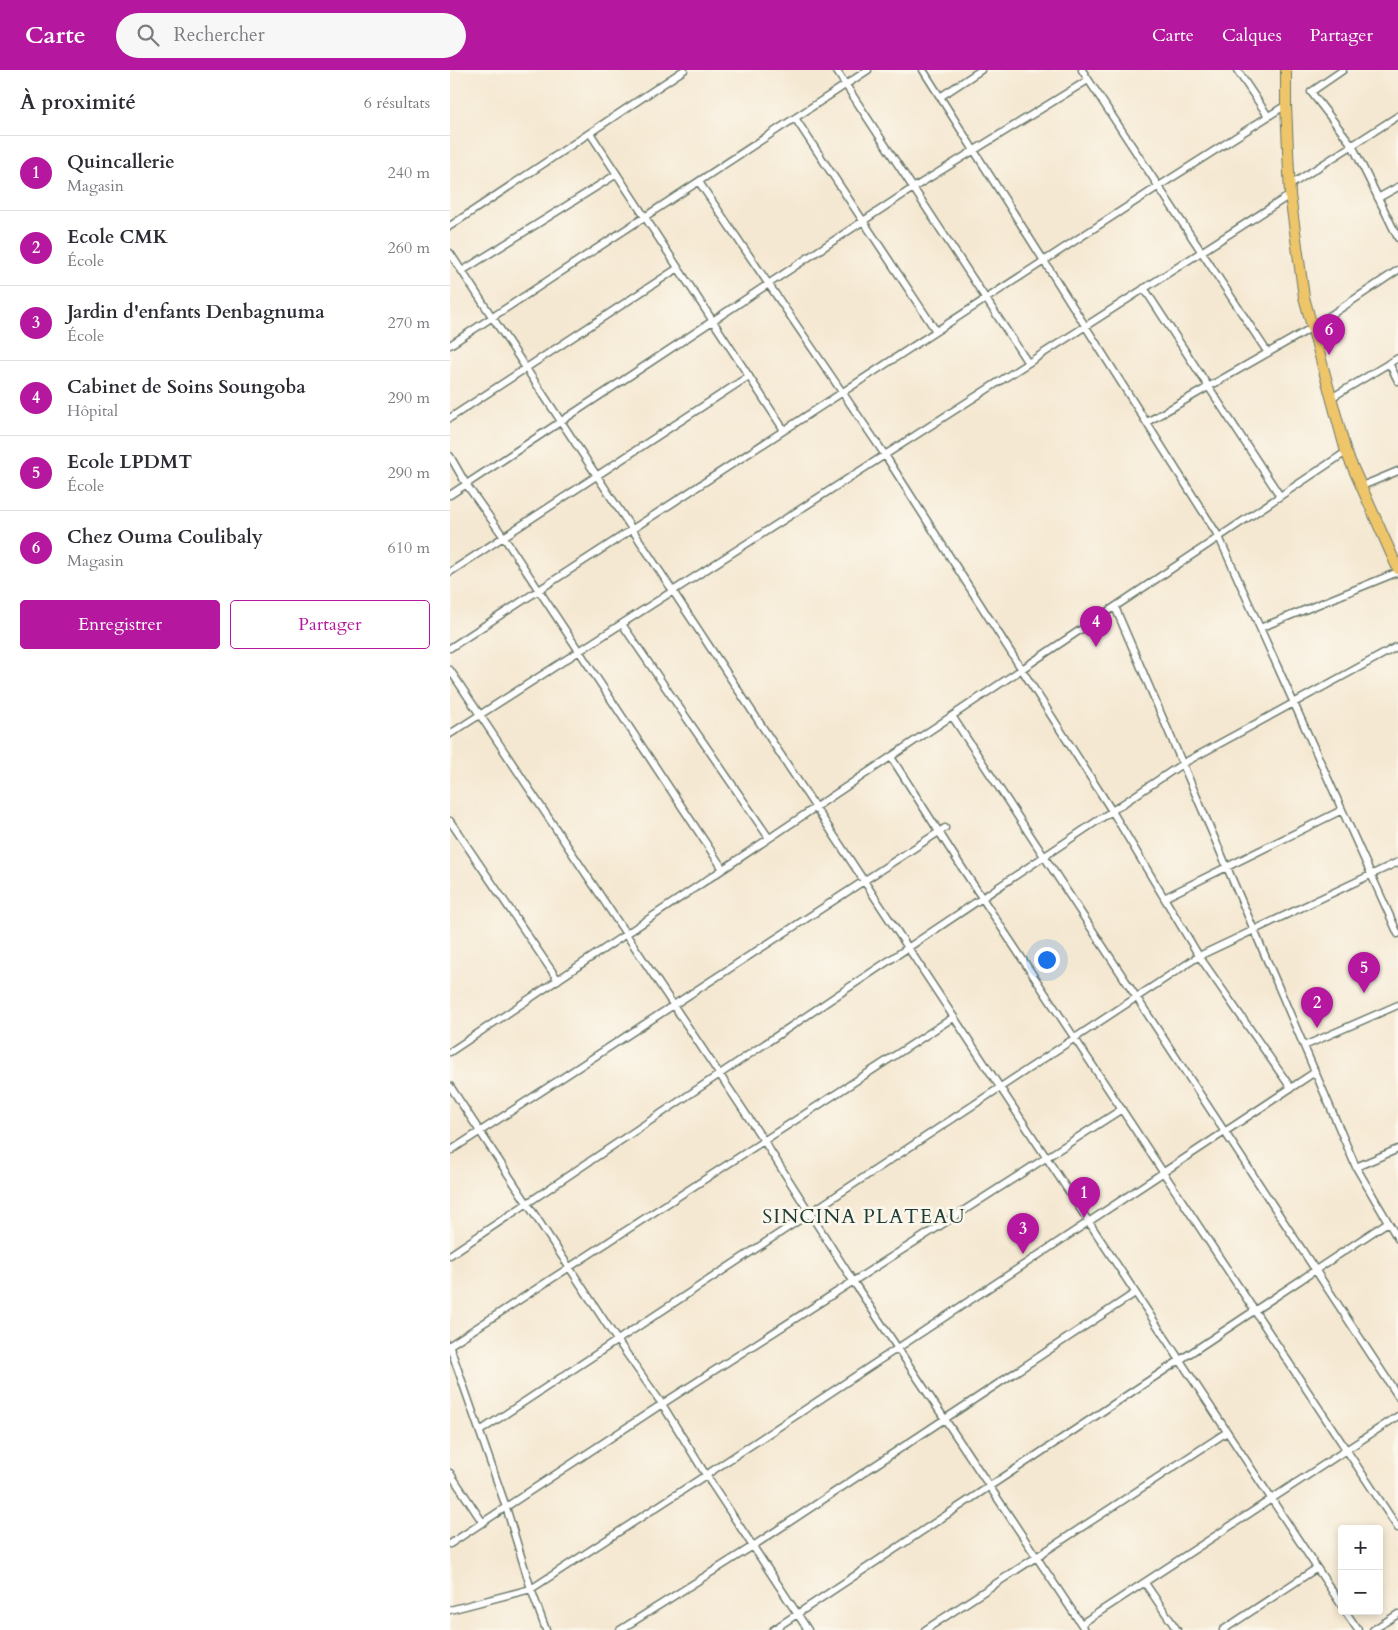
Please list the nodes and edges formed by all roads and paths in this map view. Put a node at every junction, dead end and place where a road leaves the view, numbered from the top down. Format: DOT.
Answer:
graph roads {
  1 [pos="684,70"];
  2 [pos="836,70"];
  3 [pos="868,70"];
  4 [pos="923,70"];
  5 [pos="982,70"];
  6 [pos="1082,70"];
  7 [pos="1238,70"];
  8 [pos="1286,70"];
  9 [pos="1343,70"];
  10 [pos="1088,80"];
  11 [pos="846,85"];
  12 [pos="940,97"];
  13 [pos="1286,106"];
  14 [pos="1268,116"];
  15 [pos="1398,116"];
  16 [pos="795,118"];
  17 [pos="590,133"];
  18 [pos="1352,145"];
  19 [pos="974,150"];
  20 [pos="617,174"];
  21 [pos="700,182"];
  22 [pos="1158,186"];
  23 [pos="1398,186"];
  24 [pos="913,188"];
  25 [pos="1289,191"];
  26 [pos="1378,198"];
  27 [pos="645,217"];
  28 [pos="863,221"];
  29 [pos="450,226"];
  30 [pos="1398,238"];
  31 [pos="1202,252"];
  32 [pos="450,253"];
  33 [pos="1044,261"];
  34 [pos="678,268"];
  35 [pos="1398,270"];
  36 [pos="462,271"];
  37 [pos="769,284"];
  38 [pos="1144,288"];
  39 [pos="985,299"];
  40 [pos="492,316"];
  41 [pos="713,321"];
  42 [pos="1086,326"];
  43 [pos="1313,327"];
  44 [pos="936,331"];
  45 [pos="450,345"];
  46 [pos="1268,353"];
  47 [pos="1398,358"];
  48 [pos="1028,363"];
  49 [pos="1389,363"];
  50 [pos="526,368"];
  51 [pos="749,376"];
  52 [pos="1398,382"];
  53 [pos="1209,387"];
  54 [pos="842,392"];
  55 [pos="1331,398"];
  56 [pos="450,418"];
  57 [pos="562,422"];
  58 [pos="1147,422"];
  59 [pos="784,430"];
  60 [pos="1346,452"];
  61 [pos="885,455"];
  62 [pos="450,456"];
  63 [pos="1398,471"];
  64 [pos="596,475"];
  65 [pos="466,484"];
  66 [pos="1362,486"];
  67 [pos="450,495"];
  68 [pos="1280,496"];
  69 [pos="633,529"];
  70 [pos="503,536"];
  71 [pos="1219,537"];
  72 [pos="1397,565"];
  73 [pos="450,572"];
  74 [pos="538,590"];
  75 [pos="673,591"];
  76 [pos="1115,607"];
  77 [pos="622,624"];
  78 [pos="1260,628"];
  79 [pos="1398,646"];
  80 [pos="450,648"];
  81 [pos="578,652"];
  82 [pos="1022,669"];
  83 [pos="450,670"];
  84 [pos="1294,703"];
  85 [pos="480,715"];
  86 [pos="952,716"];
  87 [pos="450,734"];
  88 [pos="891,757"];
  89 [pos="1182,764"];
  90 [pos="816,807"];
  91 [pos="1342,810"];
  92 [pos="1112,811"];
  93 [pos="450,821"];
  94 [pos="943,830"];
  95 [pos="769,838"];
  96 [pos="1044,857"];
  97 [pos="1398,862"];
  98 [pos="1227,867"];
  99 [pos="723,869"];
  100 [pos="1372,875"];
  101 [pos="864,880"];
  102 [pos="983,898"];
  103 [pos="1164,898"];
  104 [pos="1254,930"];
  105 [pos="627,933"];
  106 [pos="1398,934"];
  107 [pos="908,948"];
  108 [pos="1199,956"];
  109 [pos="558,980"];
  110 [pos="1136,998"];
  111 [pos="673,1004"];
  112 [pos="1398,1005"];
  113 [pos="954,1018"];
  114 [pos="1075,1038"];
  115 [pos="1304,1046"];
  116 [pos="450,1052"];
  117 [pos="1315,1072"];
  118 [pos="720,1075"];
  119 [pos="450,1086"];
  120 [pos="1000,1087"];
  121 [pos="1291,1088"];
  122 [pos="1122,1110"];
  123 [pos="480,1131"];
  124 [pos="1224,1132"];
  125 [pos="764,1141"];
  126 [pos="1398,1148"];
  127 [pos="450,1150"];
  128 [pos="1046,1158"];
  129 [pos="1356,1167"];
  130 [pos="1164,1172"];
  131 [pos="527,1203"];
  132 [pos="810,1213"];
  133 [pos="1088,1222"];
  134 [pos="1388,1222"];
  135 [pos="1398,1239"];
  136 [pos="450,1255"];
  137 [pos="570,1268"];
  138 [pos="1315,1271"];
  139 [pos="853,1281"];
  140 [pos="1135,1293"];
  141 [pos="1255,1310"];
  142 [pos="617,1340"];
  143 [pos="450,1346"];
  144 [pos="899,1348"];
  145 [pos="1179,1360"];
  146 [pos="1398,1396"];
  147 [pos="662,1404"];
  148 [pos="1398,1416"];
  149 [pos="945,1418"];
  150 [pos="480,1431"];
  151 [pos="1227,1432"];
  152 [pos="1347,1450"];
  153 [pos="450,1473"];
  154 [pos="706,1475"];
  155 [pos="990,1486"];
  156 [pos="1271,1500"];
  157 [pos="506,1507"];
  158 [pos="483,1523"];
  159 [pos="1398,1528"];
  160 [pos="450,1544"];
  161 [pos="753,1546"];
  162 [pos="1037,1557"];
  163 [pos="1317,1568"];
  164 [pos="1145,1583"];
  165 [pos="531,1589"];
  166 [pos="1338,1600"];
  167 [pos="450,1610"];
  168 [pos="798,1614"];
  169 [pos="1398,1614"];
  170 [pos="1349,1615"];
  171 [pos="1083,1627"];
  172 [pos="546,1630"];
  173 [pos="620,1630"];
  174 [pos="773,1630"];
  175 [pos="808,1630"];
  176 [pos="925,1630"];
  177 [pos="1177,1630"];
  178 [pos="1223,1630"];
  179 [pos="1358,1630"];
  180 [pos="1373,1630"];
  1 -- 17 [label="street"];
  2 -- 11 [label="street"];
  3 -- 11 [label="street"];
  4 -- 12 [label="street"];
  5 -- 12 [label="street"];
  6 -- 10 [label="street"];
  7 -- 14 [label="street"];
  8 -- 13 [label="main road"];
  9 -- 18 [label="street"];
  10 -- 19 [label="street"];
  10 -- 22 [label="street"];
  11 -- 16 [label="street"];
  11 -- 24 [label="street"];
  12 -- 19 [label="street"];
  13 -- 14 [label="street"];
  13 -- 25 [label="main road"];
  14 -- 22 [label="street"];
  15 -- 18 [label="street"];
  16 -- 21 [label="street"];
  16 -- 28 [label="street"];
  17 -- 20 [label="street"];
  17 -- 29 [label="street"];
  18 -- 25 [label="street"];
  18 -- 26 [label="street"];
  19 -- 24 [label="street"];
  19 -- 33 [label="street"];
  20 -- 27 [label="street"];
  20 -- 36 [label="street"];
  21 -- 27 [label="street"];
  21 -- 37 [label="street"];
  22 -- 31 [label="street"];
  22 -- 33 [label="street"];
  23 -- 26 [label="street"];
  24 -- 28 [label="street"];
  24 -- 39 [label="street"];
  25 -- 31 [label="street"];
  25 -- 43 [label="main road"];
  26 -- 30 [label="street"];
  27 -- 34 [label="street"];
  27 -- 40 [label="street"];
  28 -- 37 [label="street"];
  28 -- 44 [label="street"];
  31 -- 38 [label="street"];
  31 -- 46 [label="street"];
  32 -- 36 [label="street"];
  33 -- 39 [label="street"];
  33 -- 42 [label="street"];
  34 -- 41 [label="street"];
  34 -- 50 [label="street"];
  35 -- 43 [label="street"];
  36 -- 40 [label="street"];
  37 -- 41 [label="street"];
  37 -- 54 [label="street"];
  38 -- 42 [label="street"];
  38 -- 53 [label="street"];
  39 -- 44 [label="street"];
  39 -- 48 [label="street"];
  40 -- 45 [label="street"];
  40 -- 50 [label="street"];
  41 -- 51 [label="street"];
  41 -- 57 [label="street"];
  42 -- 48 [label="street"];
  42 -- 58 [label="street"];
  43 -- 46 [label="street"];
  43 -- 55 [label="main road"];
  44 -- 54 [label="street"];
  46 -- 53 [label="street"];
  47 -- 49 [label="street"];
  48 -- 61 [label="street"];
  49 -- 52 [label="street"];
  49 -- 55 [label="street"];
  50 -- 56 [label="street"];
  50 -- 57 [label="street"];
  51 -- 59 [label="street"];
  51 -- 64 [label="street"];
  53 -- 58 [label="street"];
  53 -- 68 [label="street"];
  54 -- 59 [label="street"];
  54 -- 61 [label="street"];
  55 -- 60 [label="main road"];
  57 -- 64 [label="street"];
  57 -- 65 [label="street"];
  58 -- 71 [label="street"];
  59 -- 69 [label="street"];
  60 -- 66 [label="main road"];
  60 -- 68 [label="street"];
  61 -- 75 [label="street"];
  61 -- 82 [label="street"];
  62 -- 65 [label="street"];
  63 -- 66 [label="street"];
  64 -- 69 [label="street"];
  64 -- 70 [label="street"];
  65 -- 67 [label="street"];
  65 -- 70 [label="street"];
  66 -- 72 [label="main road"];
  68 -- 71 [label="street"];
  69 -- 74 [label="street"];
  69 -- 75 [label="street"];
  70 -- 73 [label="street"];
  70 -- 74 [label="street"];
  71 -- 76 [label="street"];
  71 -- 78 [label="street"];
  72 -- 78 [label="street"];
  74 -- 80 [label="street"];
  74 -- 81 [label="street"];
  75 -- 77 [label="street"];
  75 -- 90 [label="street"];
  76 -- 82 [label="street"];
  76 -- 89 [label="street"];
  77 -- 81 [label="street"];
  77 -- 95 [label="street"];
  78 -- 84 [label="street"];
  79 -- 84 [label="street"];
  81 -- 85 [label="street"];
  81 -- 99 [label="street"];
  82 -- 86 [label="street"];
  82 -- 92 [label="street"];
  83 -- 85 [label="street"];
  84 -- 89 [label="street"];
  84 -- 91 [label="street"];
  85 -- 87 [label="street"];
  85 -- 105 [label="street"];
  86 -- 88 [label="street"];
  86 -- 96 [label="street"];
  88 -- 90 [label="street"];
  88 -- 94 [label="street"];
  89 -- 92 [label="street"];
  89 -- 98 [label="street"];
  90 -- 95 [label="street"];
  90 -- 101 [label="street"];
  91 -- 98 [label="street"];
  91 -- 100 [label="street"];
  92 -- 96 [label="street"];
  92 -- 103 [label="street"];
  93 -- 109 [label="street"];
  94 -- 101 [label="street"];
  94 -- 102 [label="street"];
  95 -- 99 [label="street"];
  96 -- 102 [label="street"];
  96 -- 110 [label="street"];
  97 -- 100 [label="street"];
  98 -- 103 [label="street"];
  98 -- 104 [label="street"];
  99 -- 105 [label="street"];
  100 -- 104 [label="street"];
  100 -- 106 [label="street"];
  101 -- 107 [label="street"];
  101 -- 111 [label="street"];
  102 -- 107 [label="street"];
  102 -- 114 [label="street"];
  103 -- 108 [label="street"];
  104 -- 108 [label="street"];
  104 -- 115 [label="street"];
  105 -- 109 [label="street"];
  105 -- 111 [label="street"];
  107 -- 113 [label="street"];
  107 -- 118 [label="street"];
  108 -- 110 [label="street"];
  108 -- 121 [label="street"];
  109 -- 116 [label="street"];
  110 -- 114 [label="street"];
  110 -- 124 [label="street"];
  111 -- 118 [label="street"];
  111 -- 123 [label="street"];
  112 -- 115 [label="street"];
  113 -- 120 [label="street"];
  113 -- 125 [label="street"];
  114 -- 120 [label="street"];
  114 -- 122 [label="street"];
  115 -- 117 [label="street"];
  117 -- 121 [label="street"];
  117 -- 129 [label="street"];
  118 -- 125 [label="street"];
  118 -- 131 [label="street"];
  119 -- 123 [label="street"];
  120 -- 128 [label="street"];
  120 -- 132 [label="street"];
  121 -- 124 [label="street"];
  122 -- 128 [label="street"];
  122 -- 130 [label="street"];
  123 -- 127 [label="street"];
  123 -- 131 [label="street"];
  124 -- 130 [label="street"];
  124 -- 138 [label="street"];
  125 -- 132 [label="street"];
  125 -- 137 [label="street"];
  126 -- 129 [label="street"];
  128 -- 133 [label="street"];
  128 -- 139 [label="street"];
  129 -- 134 [label="street"];
  130 -- 133 [label="street"];
  130 -- 141 [label="street"];
  131 -- 136 [label="street"];
  131 -- 137 [label="street"];
  132 -- 139 [label="street"];
  132 -- 142 [label="street"];
  133 -- 140 [label="street"];
  133 -- 144 [label="street"];
  134 -- 135 [label="street"];
  134 -- 138 [label="street"];
  137 -- 142 [label="street"];
  137 -- 143 [label="street"];
  138 -- 141 [label="street"];
  138 -- 146 [label="street"];
  139 -- 144 [label="street"];
  139 -- 147 [label="street"];
  140 -- 145 [label="street"];
  140 -- 149 [label="street"];
  141 -- 145 [label="street"];
  141 -- 152 [label="street"];
  142 -- 147 [label="street"];
  142 -- 150 [label="street"];
  143 -- 150 [label="street"];
  144 -- 149 [label="street"];
  144 -- 154 [label="street"];
  145 -- 151 [label="street"];
  145 -- 155 [label="street"];
  147 -- 154 [label="street"];
  147 -- 157 [label="street"];
  148 -- 152 [label="street"];
  149 -- 155 [label="street"];
  149 -- 161 [label="street"];
  150 -- 157 [label="street"];
  151 -- 156 [label="street"];
  151 -- 162 [label="street"];
  152 -- 156 [label="street"];
  152 -- 159 [label="street"];
  153 -- 158 [label="street"];
  154 -- 161 [label="street"];
  154 -- 165 [label="street"];
  155 -- 162 [label="street"];
  155 -- 168 [label="street"];
  156 -- 163 [label="street"];
  156 -- 164 [label="street"];
  157 -- 158 [label="street"];
  157 -- 165 [label="street"];
  158 -- 160 [label="street"];
  161 -- 168 [label="street"];
  161 -- 173 [label="street"];
  162 -- 171 [label="street"];
  162 -- 176 [label="street"];
  163 -- 166 [label="street"];
  163 -- 178 [label="street"];
  164 -- 171 [label="street"];
  164 -- 177 [label="street"];
  165 -- 167 [label="street"];
  165 -- 172 [label="street"];
  168 -- 174 [label="street"];
  168 -- 175 [label="street"];
  169 -- 180 [label="street"];
  170 -- 179 [label="street"];
}
